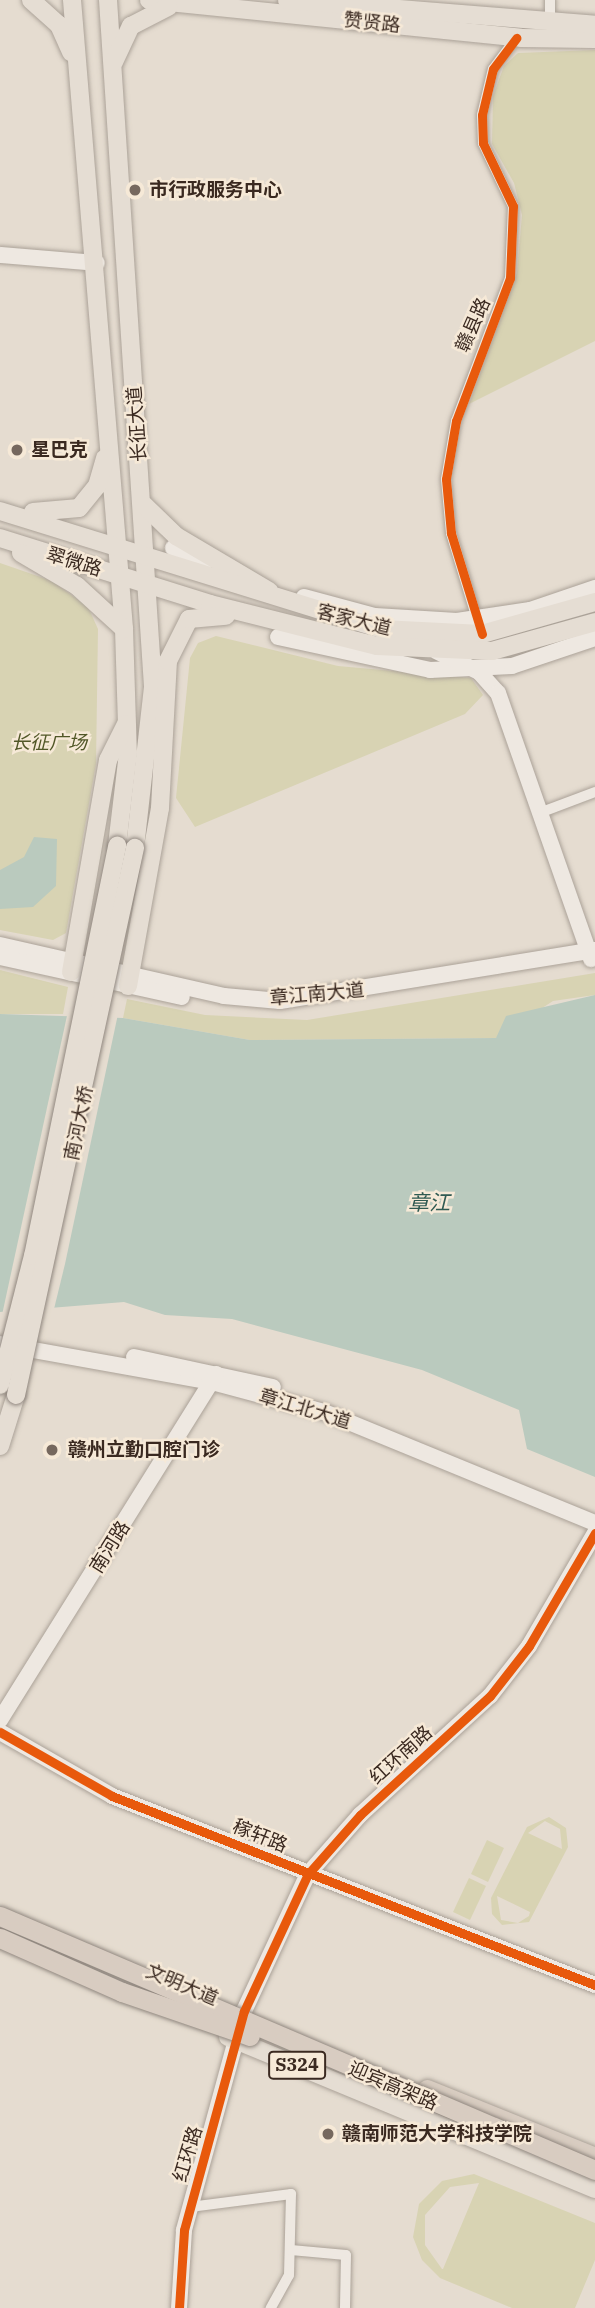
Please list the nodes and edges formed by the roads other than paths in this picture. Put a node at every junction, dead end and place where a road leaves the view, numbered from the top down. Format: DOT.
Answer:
graph roads {
  1 [pos="32,0"];
  2 [pos="72,0"];
  3 [pos="108,0"];
  4 [pos="149,0"];
  5 [pos="287,0"];
  6 [pos="551,0"];
  7 [pos="192,5"];
  8 [pos="595,25"];
  9 [pos="549,31"];
  10 [pos="516,38"];
  11 [pos="595,39"];
  12 [pos="77,65"];
  13 [pos="111,79"];
  14 [pos="0,255"];
  15 [pos="97,263"];
  16 [pos="109,438"];
  17 [pos="143,504"];
  18 [pos="0,510"];
  19 [pos="0,539"];
  20 [pos="117,547"];
  21 [pos="173,548"];
  22 [pos="146,557"];
  23 [pos="244,575"];
  24 [pos="120,577"];
  25 [pos="148,585"];
  26 [pos="595,588"];
  27 [pos="595,603"];
  28 [pos="290,604"];
  29 [pos="595,622"];
  30 [pos="479,626"];
  31 [pos="124,629"];
  32 [pos="280,630"];
  33 [pos="595,638"];
  34 [pos="528,645"];
  35 [pos="434,651"];
  36 [pos="509,667"];
  37 [pos="152,669"];
  38 [pos="475,670"];
  39 [pos="498,692"];
  40 [pos="168,697"];
  41 [pos="126,724"];
  42 [pos="167,731"];
  43 [pos="146,766"];
  44 [pos="595,792"];
  45 [pos="542,812"];
  46 [pos="126,846"];
  47 [pos="0,945"];
  48 [pos="593,956"];
  49 [pos="0,957"];
  50 [pos="71,972"];
  51 [pos="129,980"];
  52 [pos="0,1334"];
  53 [pos="0,1344"];
  54 [pos="215,1377"];
  55 [pos="0,1385"];
  56 [pos="0,1446"];
  57 [pos="595,1511"];
  58 [pos="595,1522"];
  59 [pos="595,1533"];
  60 [pos="0,1720"];
  61 [pos="0,1732"];
  62 [pos="308,1874"];
  63 [pos="0,1908"];
  64 [pos="0,1916"];
  65 [pos="0,1928"];
  66 [pos="0,1938"];
  67 [pos="595,1985"];
  68 [pos="244,2011"];
  69 [pos="244,2039"];
  70 [pos="380,2072"];
  71 [pos="595,2157"];
  72 [pos="595,2164"];
  73 [pos="595,2170"];
  74 [pos="595,2183"];
  75 [pos="595,2189"];
  76 [pos="190,2207"];
  77 [pos="291,2250"];
  78 [pos="179,2308"];
  79 [pos="271,2308"];
  80 [pos="348,2308"];
  1 -- 12 [label="main road"];
  2 -- 12 [label="main road, 长征大道"];
  3 -- 13 [label="main road, 长征大道"];
  4 -- 7 [label="main road, 赞贤路"];
  5 -- 9 [label="main road, 赞贤路"];
  6 -- 9 [label="street"];
  7 -- 10 [label="main road, 赞贤路"];
  7 -- 13 [label="main road"];
  8 -- 9 [label="main road, 赞贤路"];
  9 -- 10 [label="main road, 赞贤路"];
  9 -- 11 [label="main road, 赞贤路"];
  10 -- 30 [label="street, 赣县路"];
  12 -- 15 [label="main road, 长征大道"];
  13 -- 17 [label="main road, 长征大道"];
  14 -- 15 [label="street"];
  15 -- 16 [label="main road, 长征大道"];
  16 -- 18 [label="main road"];
  16 -- 20 [label="main road, 长征大道"];
  17 -- 22 [label="main road, 长征大道"];
  17 -- 23 [label="main road"];
  18 -- 20 [label="main road, 翠微路"];
  19 -- 24 [label="main road, 翠微路"];
  19 -- 31 [label="main road"];
  20 -- 22 [label="main road, 客家大道"];
  20 -- 24 [label="main road, 长征大道"];
  21 -- 23 [label="street"];
  22 -- 25 [label="main road, 长征大道"];
  22 -- 28 [label="main road, 客家大道"];
  23 -- 28 [label="main road"];
  23 -- 30 [label="street"];
  24 -- 25 [label="main road, 翠微路"];
  24 -- 31 [label="main road, 长征大道"];
  25 -- 32 [label="main road, 客家大道"];
  25 -- 37 [label="main road, 长征大道"];
  26 -- 30 [label="street"];
  27 -- 30 [label="main road, 客家大道"];
  28 -- 30 [label="main road, 客家大道"];
  29 -- 34 [label="main road, 客家大道"];
  31 -- 41 [label="main road, 长征大道"];
  32 -- 35 [label="main road, 客家大道"];
  32 -- 38 [label="street"];
  32 -- 40 [label="main road"];
  33 -- 36 [label="street"];
  34 -- 35 [label="main road, 客家大道"];
  34 -- 36 [label="street"];
  35 -- 38 [label="street"];
  36 -- 38 [label="street"];
  36 -- 39 [label="street"];
  37 -- 40 [label="main road"];
  37 -- 43 [label="main road, 长征大道"];
  38 -- 39 [label="street"];
  39 -- 45 [label="street"];
  40 -- 42 [label="main road"];
  41 -- 46 [label="main road, 长征大道"];
  41 -- 50 [label="main road"];
  42 -- 43 [label="main road"];
  42 -- 51 [label="main road"];
  43 -- 46 [label="main road, 长征大道"];
  44 -- 45 [label="street"];
  45 -- 48 [label="street"];
  46 -- 55 [label="main road, 南河大桥, bridge"];
  46 -- 56 [label="main road, 南河大桥, bridge"];
  47 -- 51 [label="street, 章江南大道"];
  48 -- 51 [label="street, 章江南大道"];
  49 -- 50 [label="street, 章江南大道"];
  50 -- 51 [label="street, 章江南大道"];
  52 -- 54 [label="street, 章江北大道"];
  53 -- 54 [label="street, 章江北大道"];
  54 -- 57 [label="street, 章江北大道"];
  54 -- 58 [label="street, 章江北大道"];
  54 -- 60 [label="street, 南河路"];
  59 -- 62 [label="street, 红环南路"];
  61 -- 62 [label="street, 稼轩路"];
  62 -- 67 [label="street, 稼轩路"];
  62 -- 68 [label="street, 红环南路"];
  63 -- 68 [label="main road, 文明大道 / S324"];
  64 -- 73 [label="highway, 迎宾高架路, bridge"];
  65 -- 69 [label="highway, 迎宾高架路, bridge"];
  66 -- 69 [label="highway, bridge"];
  68 -- 69 [label="street, 红环路"];
  68 -- 70 [label="main road, 文明大道 / S324"];
  69 -- 74 [label="highway, 迎宾高架路"];
  69 -- 75 [label="main road, S324"];
  69 -- 76 [label="street, 红环路"];
  70 -- 71 [label="highway"];
  70 -- 72 [label="main road, 文明大道 / S324"];
  76 -- 77 [label="street"];
  76 -- 78 [label="street, 红环路"];
  77 -- 79 [label="street"];
  77 -- 80 [label="street"];
}
